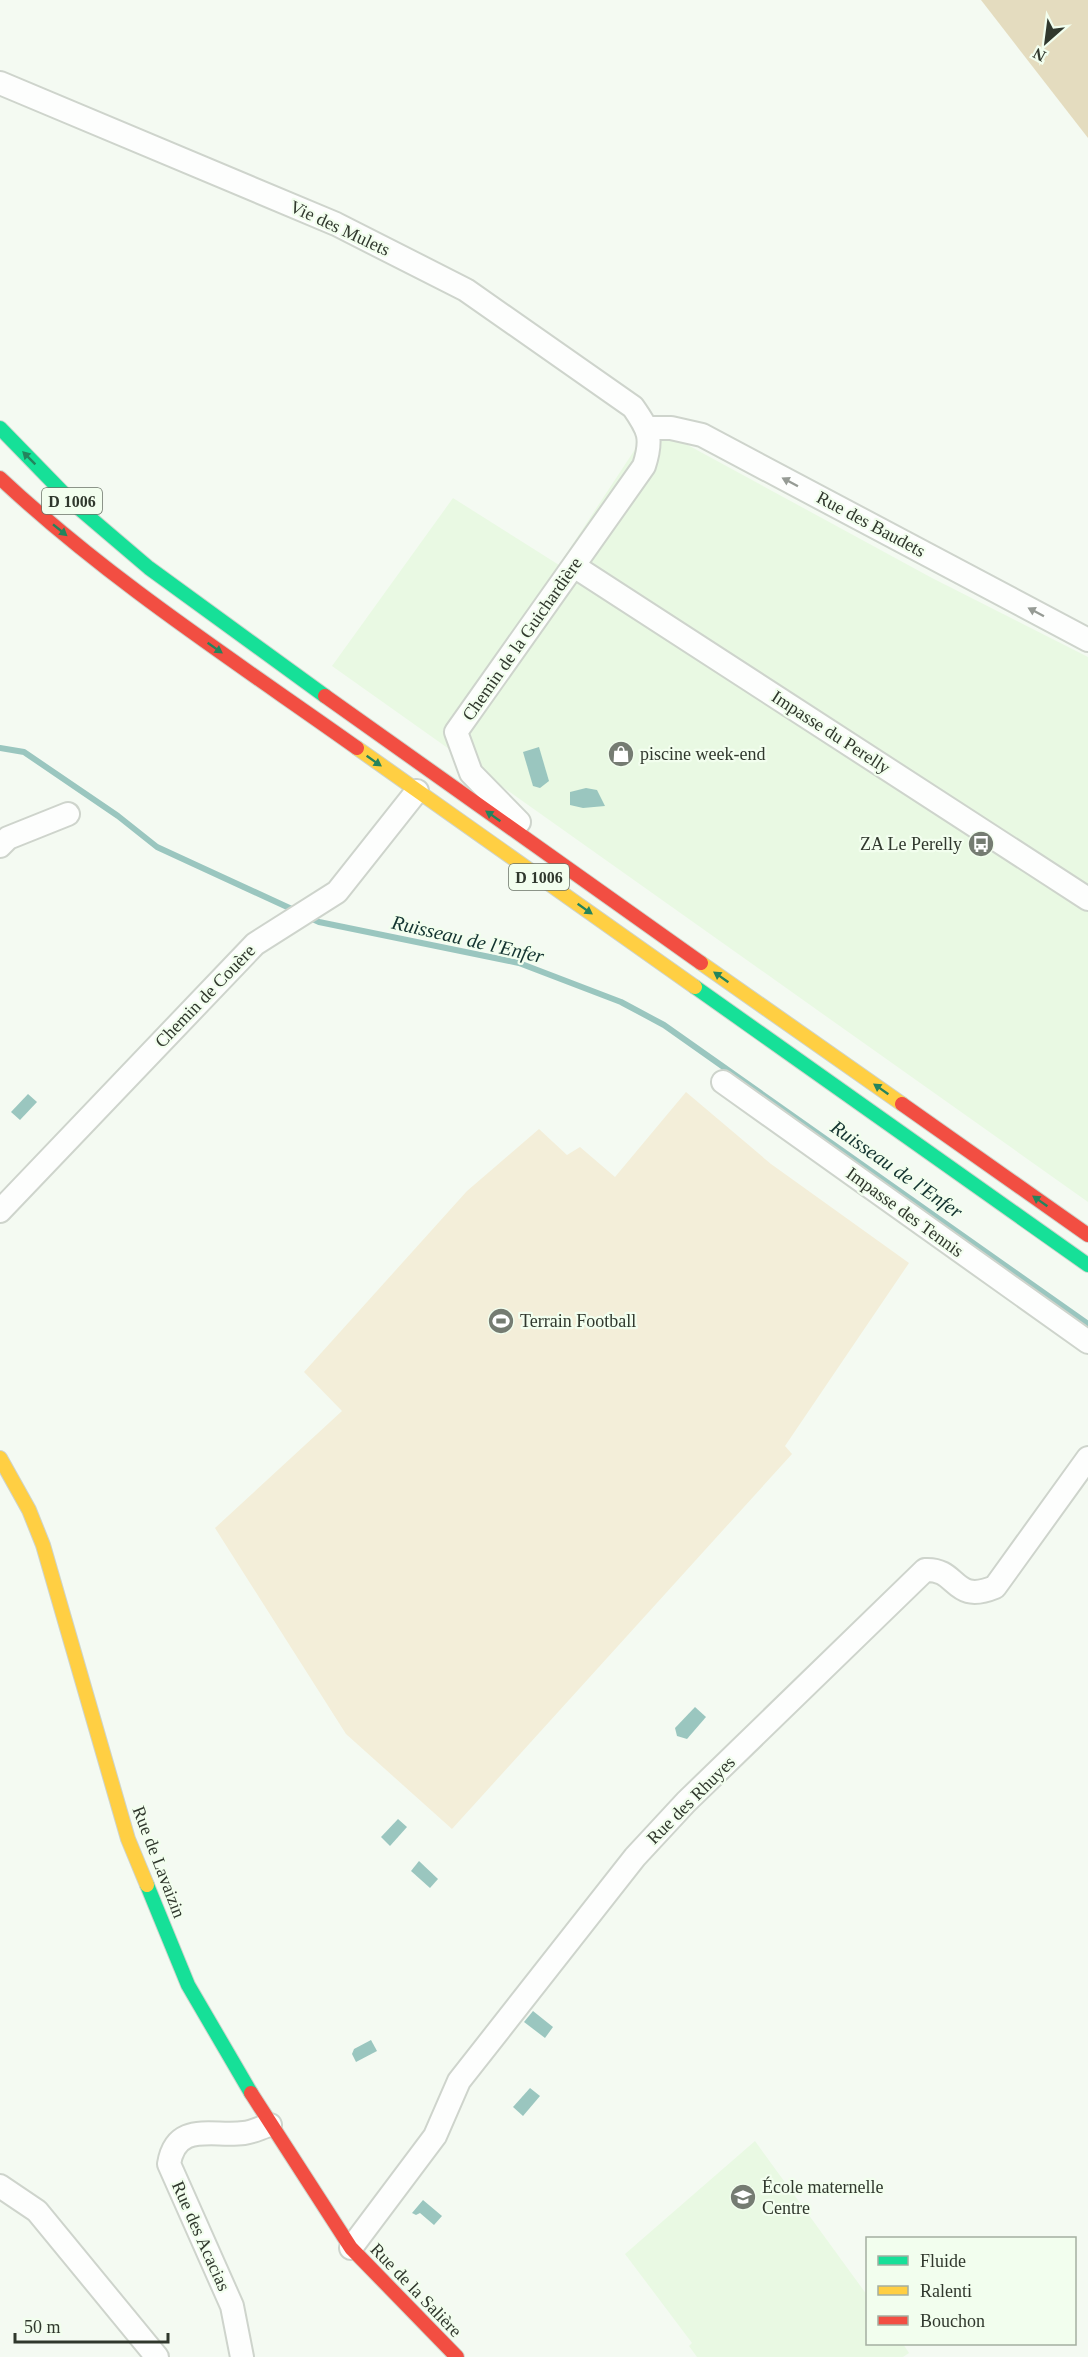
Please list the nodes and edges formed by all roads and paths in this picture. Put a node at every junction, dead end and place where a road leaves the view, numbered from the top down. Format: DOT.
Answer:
graph roads {
  1 [pos="0,83"];
  2 [pos="0,428"];
  3 [pos="648,428"];
  4 [pos="0,478"];
  5 [pos="574,566"];
  6 [pos="1088,640"];
  7 [pos="417,791"];
  8 [pos="68,814"];
  9 [pos="0,846"];
  10 [pos="562,865"];
  11 [pos="1088,899"];
  12 [pos="723,1082"];
  13 [pos="0,1211"];
  14 [pos="1088,1235"];
  15 [pos="1088,1265"];
  16 [pos="1088,1342"];
  17 [pos="0,1458"];
  18 [pos="1088,1458"];
  19 [pos="270,2125"];
  20 [pos="0,2186"];
  21 [pos="351,2248"];
  22 [pos="157,2357"];
  23 [pos="242,2357"];
  24 [pos="457,2357"];
  1 -- 3 [label="street, Vie des Mulets"];
  10 -- 2 [label="main road, D 1006, one-way"];
  3 -- 5 [label="street, Chemin de la Guichardière"];
  6 -- 3 [label="street, Rue des Baudets, one-way"];
  4 -- 7 [label="main road, D 1006, one-way"];
  5 -- 10 [label="street, Chemin de la Guichardière"];
  5 -- 11 [label="street, Impasse du Perelly"];
  7 -- 13 [label="street, Chemin de Couère"];
  7 -- 15 [label="main road, D 1006, one-way"];
  8 -- 9 [label="street"];
  14 -- 10 [label="main road, D 1006, one-way"];
  12 -- 16 [label="street, Impasse des Tennis"];
  17 -- 19 [label="main road, Rue de Lavaizin"];
  18 -- 21 [label="street, Rue des Rhuyes"];
  19 -- 21 [label="main road, Rue de Lavaizin"];
  19 -- 23 [label="street, Rue des Acacias"];
  20 -- 22 [label="street"];
  21 -- 24 [label="main road, Rue de la Salière"];
}
